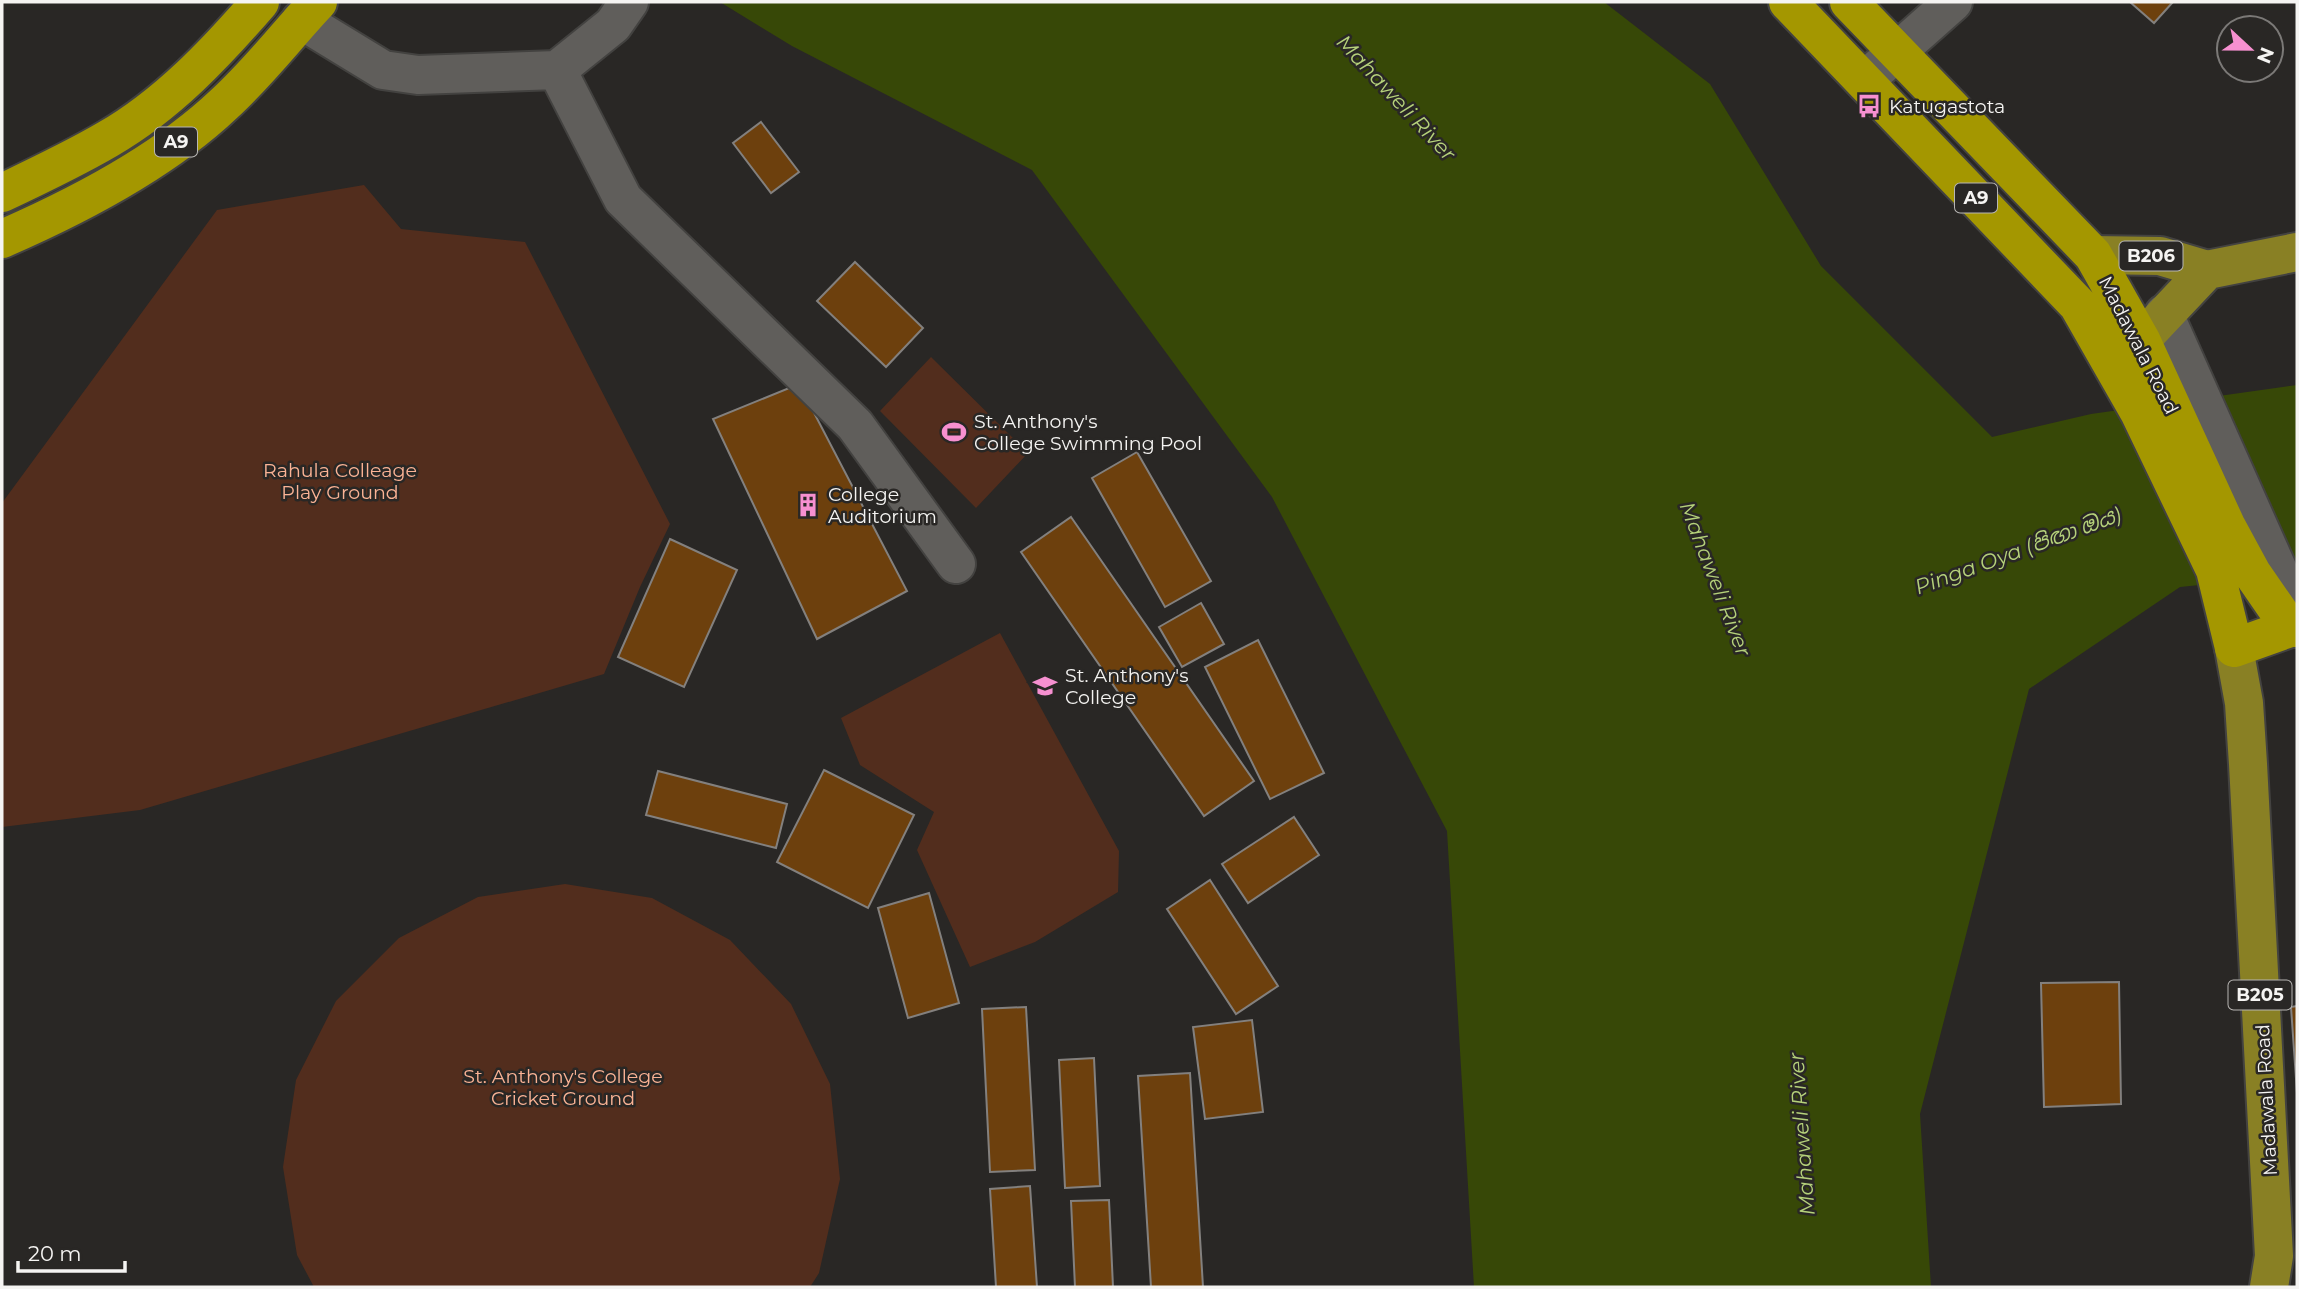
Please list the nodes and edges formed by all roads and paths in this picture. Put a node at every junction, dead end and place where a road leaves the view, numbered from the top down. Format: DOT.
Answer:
graph roads {
  1 [pos="260,2"];
  2 [pos="1788,2"];
  3 [pos="1849,2"];
  4 [pos="1953,2"];
  5 [pos="309,11"];
  6 [pos="621,13"];
  7 [pos="1897,51"];
  8 [pos="557,70"];
  9 [pos="1864,81"];
  10 [pos="2,192"];
  11 [pos="2,239"];
  12 [pos="2297,253"];
  13 [pos="2093,255"];
  14 [pos="2207,270"];
  15 [pos="2078,305"];
  16 [pos="2153,327"];
  17 [pos="2118,372"];
  18 [pos="2169,403"];
  19 [pos="956,564"];
  20 [pos="2287,611"];
  21 [pos="2234,648"];
  22 [pos="2244,703"];
  23 [pos="2280,1267"];
  1 -- 10 [label="highway, A9"];
  2 -- 9 [label="highway, Madawala Road / A9"];
  3 -- 7 [label="highway, Madawala Road / A9"];
  4 -- 7 [label="street"];
  5 -- 8 [label="street"];
  5 -- 11 [label="highway, A9"];
  6 -- 8 [label="street"];
  7 -- 9 [label="street"];
  7 -- 13 [label="highway, Madawala Road / A9"];
  8 -- 19 [label="street"];
  9 -- 15 [label="highway, Madawala Road / A9"];
  12 -- 14 [label="main road, B206"];
  13 -- 14 [label="main road, B206"];
  13 -- 15 [label="highway"];
  13 -- 16 [label="highway, Madawala Road / A9"];
  14 -- 16 [label="main road, B206"];
  15 -- 17 [label="highway, Madawala Road / A9"];
  16 -- 17 [label="highway"];
  16 -- 18 [label="highway, Madawala Road / A9"];
  17 -- 18 [label="highway, Madawala Road / A9"];
  18 -- 20 [label="highway, Madawala Road / A9"];
  18 -- 21 [label="highway, Madawala Road / A9"];
  20 -- 21 [label="highway"];
  20 -- 22 [label="main road, Madawala Road / B205"];
  21 -- 22 [label="main road, Madawala Road / B205"];
  22 -- 23 [label="main road, Madawala Road / B205"];
}
